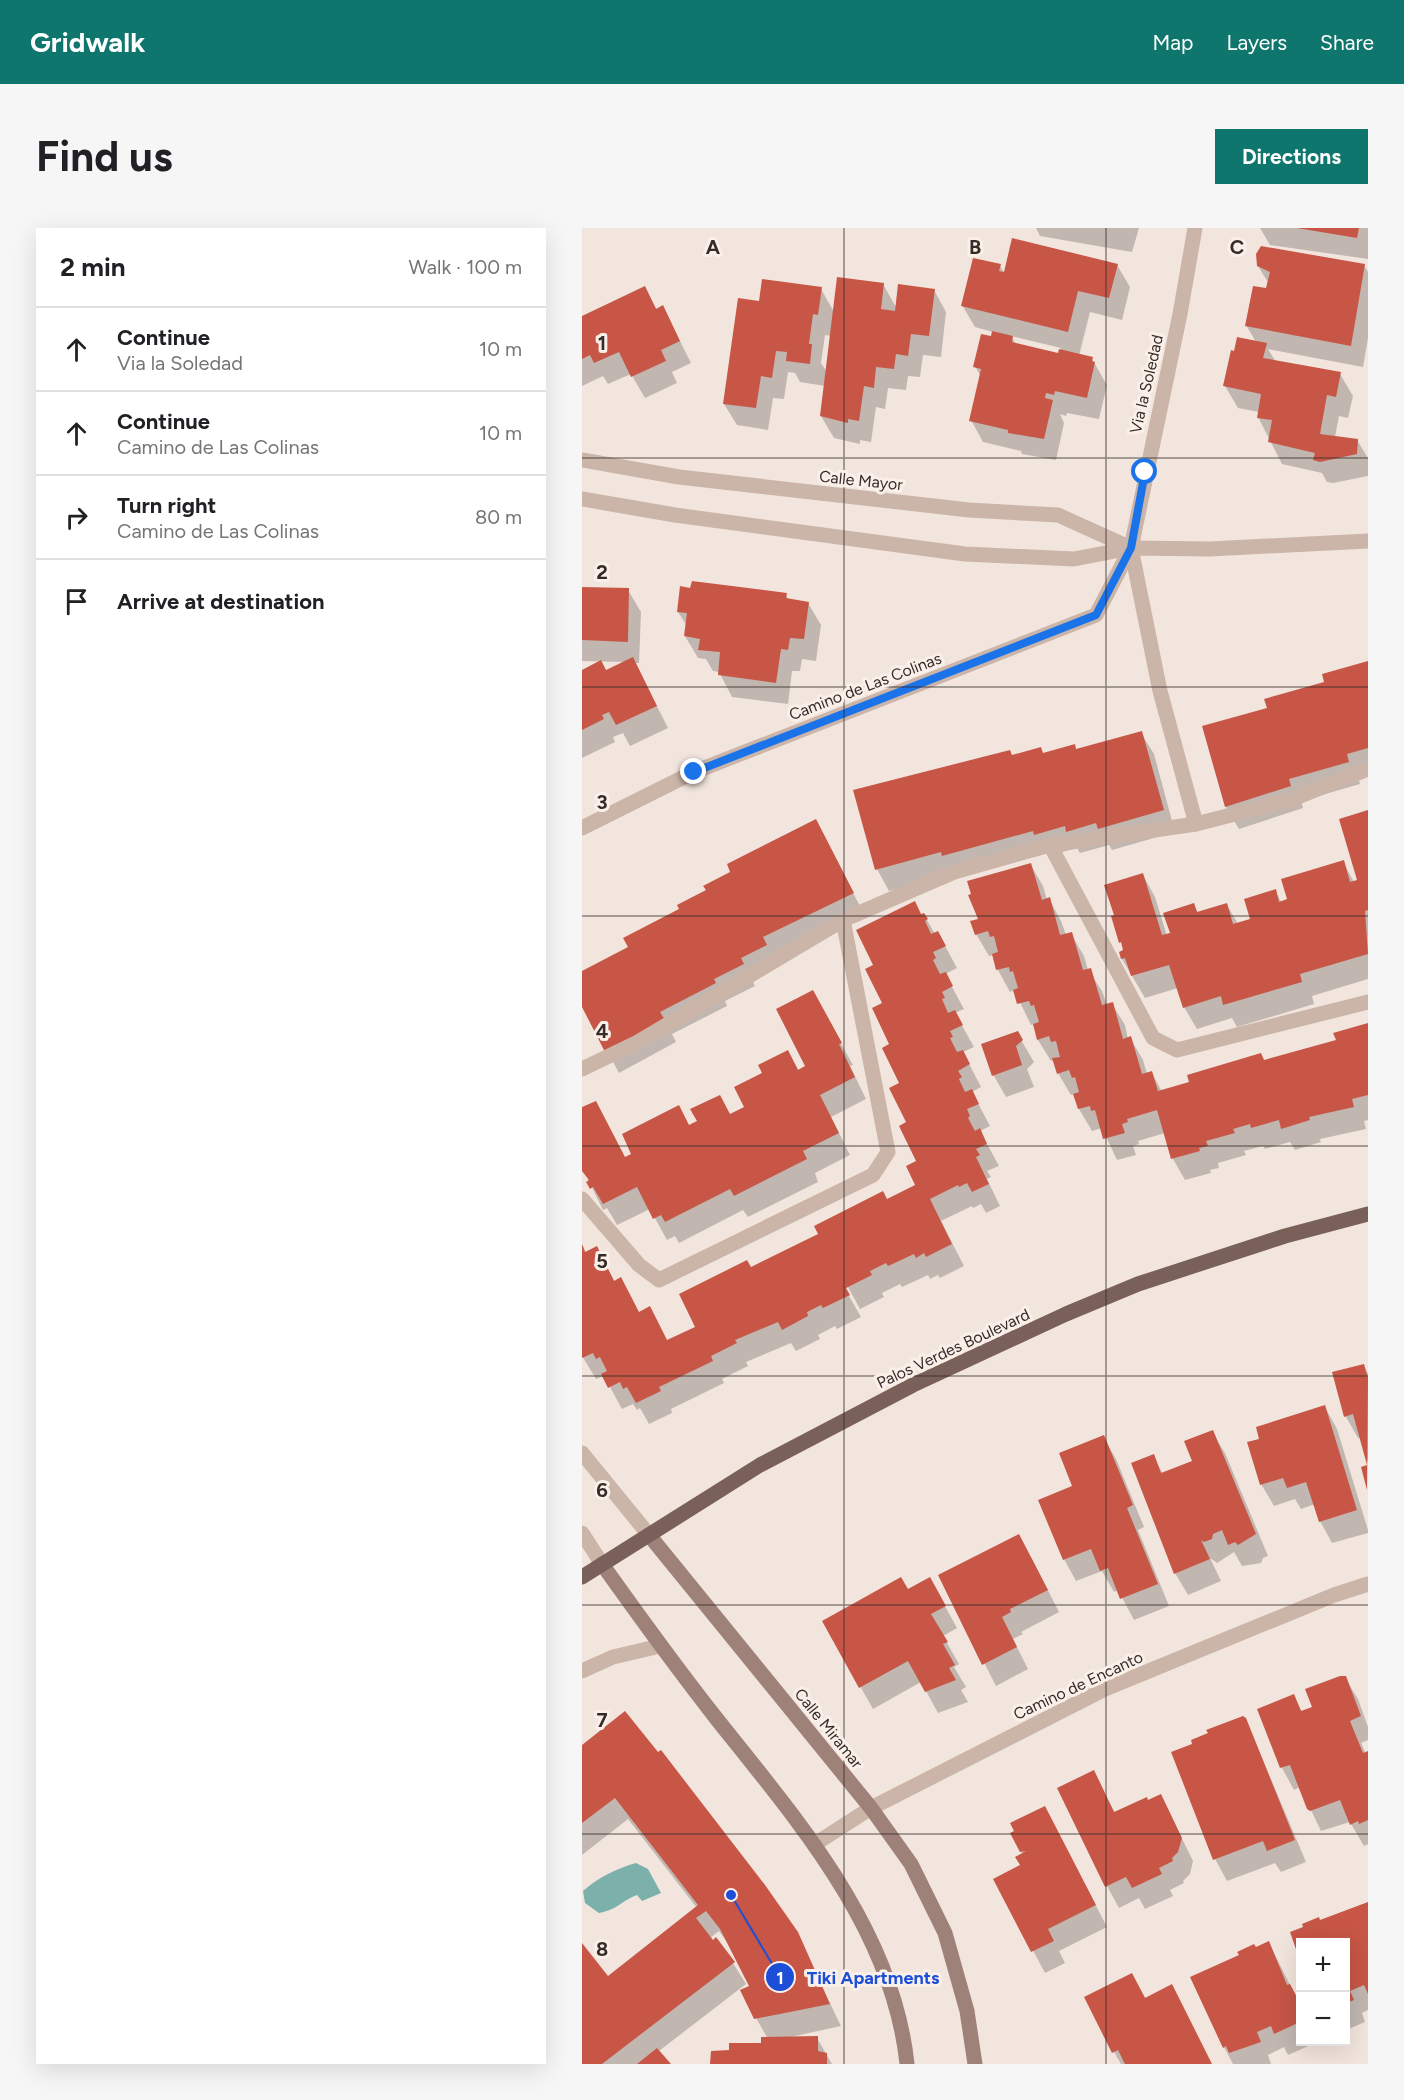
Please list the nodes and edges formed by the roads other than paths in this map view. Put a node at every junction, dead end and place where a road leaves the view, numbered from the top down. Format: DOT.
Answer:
graph roads {
  1 [pos="1195,228"];
  2 [pos="582,459"];
  3 [pos="582,499"];
  4 [pos="1368,541"];
  5 [pos="1131,548"];
  6 [pos="1368,769"];
  7 [pos="1196,824"];
  8 [pos="582,828"];
  9 [pos="1050,845"];
  10 [pos="843,920"];
  11 [pos="1368,1002"];
  12 [pos="582,1069"];
  13 [pos="582,1198"];
  14 [pos="1368,1214"];
  15 [pos="582,1453"];
  16 [pos="582,1533"];
  17 [pos="649,1534"];
  18 [pos="602,1564"];
  19 [pos="582,1577"];
  20 [pos="1368,1584"];
  21 [pos="660,1646"];
  22 [pos="582,1671"];
  23 [pos="871,1808"];
  24 [pos="815,1844"];
  25 [pos="907,2064"];
  26 [pos="975,2064"];
  1 -- 5 [label="street, Via la Soledad"];
  2 -- 5 [label="street, Calle Mayor"];
  3 -- 5 [label="street, Calle Mayor"];
  4 -- 5 [label="street, Calle Mayor"];
  5 -- 7 [label="street"];
  5 -- 8 [label="street, Camino de Las Colinas"];
  6 -- 7 [label="street"];
  7 -- 9 [label="street"];
  9 -- 10 [label="street"];
  9 -- 11 [label="street"];
  10 -- 12 [label="street"];
  10 -- 13 [label="street"];
  14 -- 17 [label="main road, Palos Verdes Boulevard"];
  15 -- 17 [label="street, Calle Miramar"];
  16 -- 18 [label="street"];
  17 -- 18 [label="main road, Palos Verdes Boulevard"];
  17 -- 23 [label="main road, Calle Miramar"];
  18 -- 19 [label="main road, Palos Verdes Boulevard"];
  18 -- 21 [label="main road"];
  20 -- 23 [label="street, Camino de Encanto"];
  21 -- 22 [label="street"];
  21 -- 24 [label="main road"];
  23 -- 24 [label="street, Camino de Encanto"];
  23 -- 26 [label="main road, Calle Miramar"];
  24 -- 25 [label="main road"];
}
